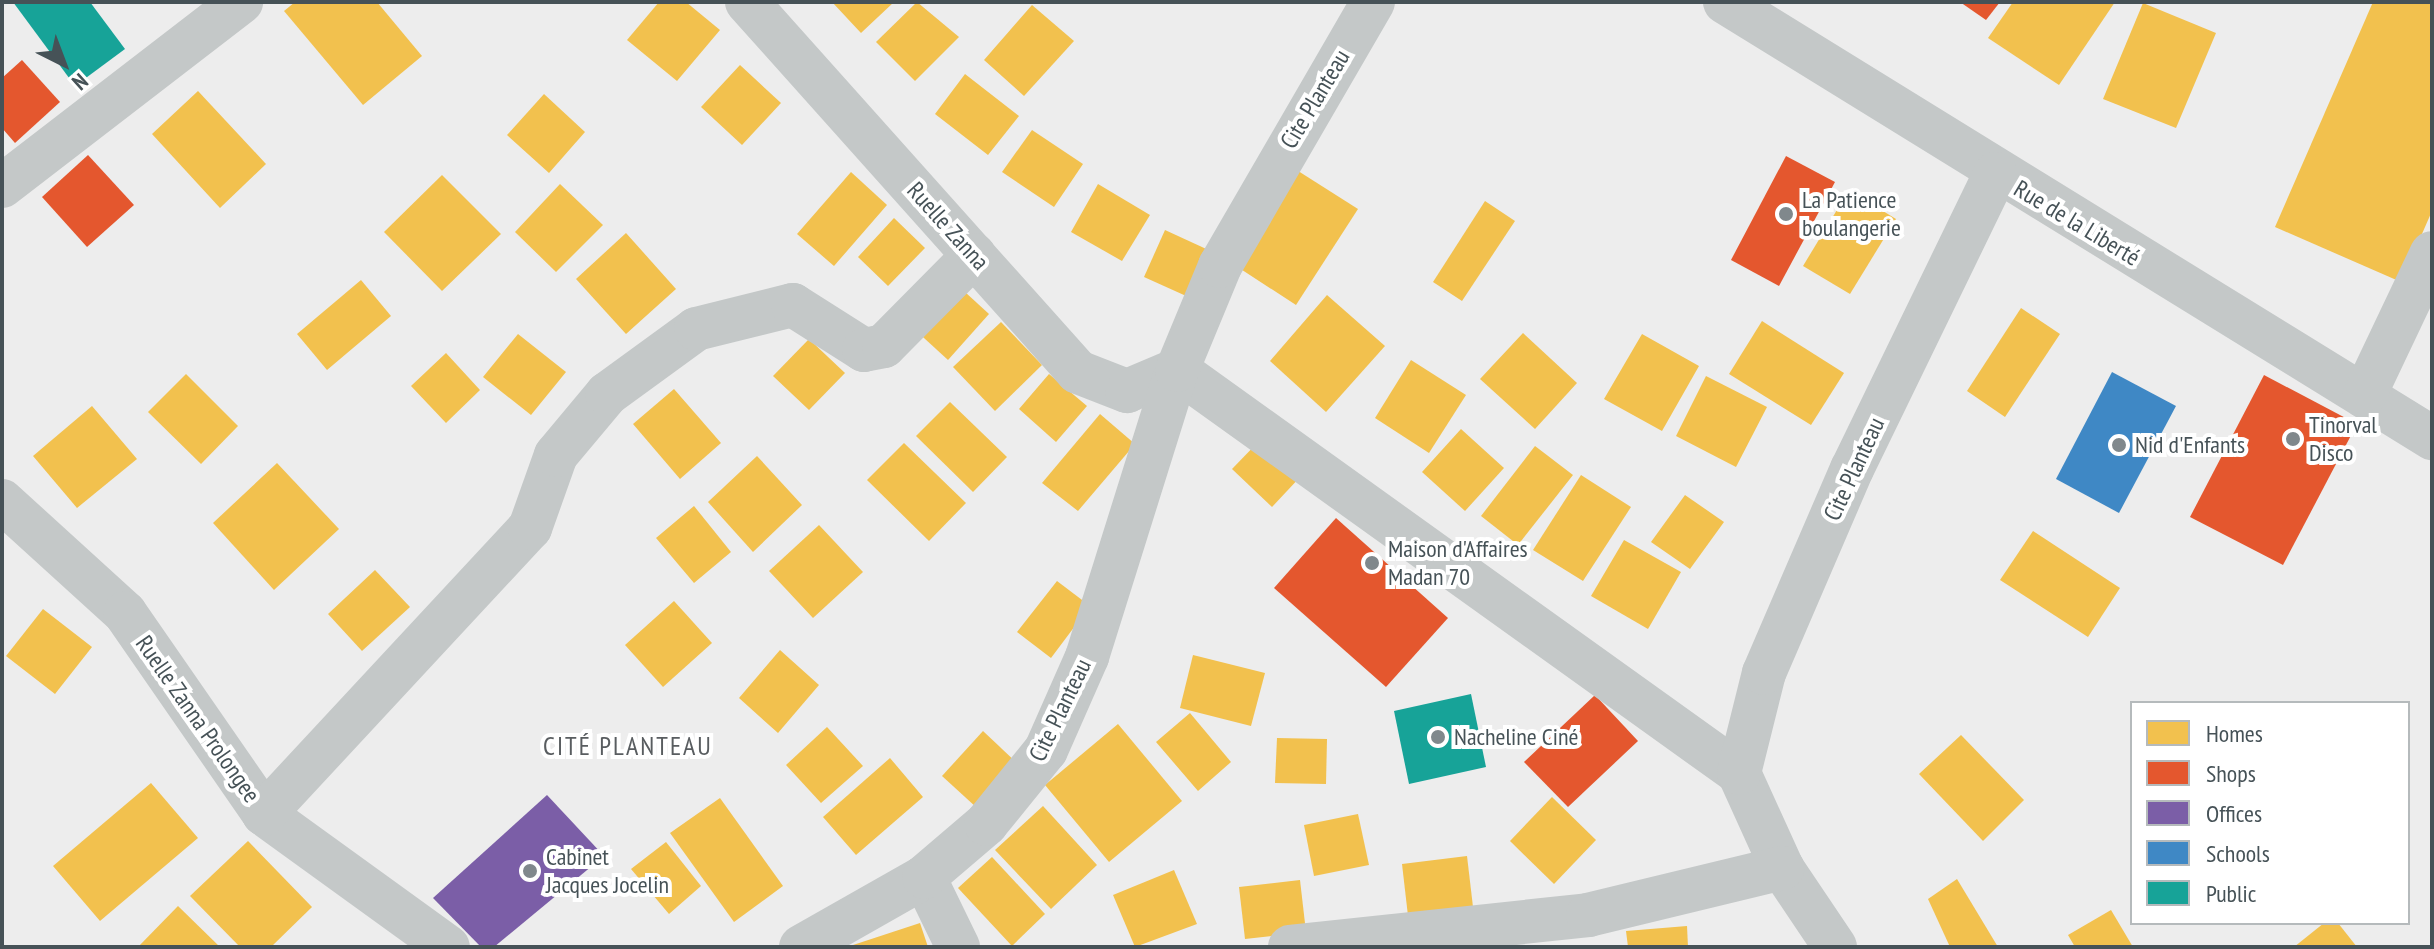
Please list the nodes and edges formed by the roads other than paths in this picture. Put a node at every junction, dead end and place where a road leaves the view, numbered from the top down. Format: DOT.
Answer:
graph roads {
  1 [pos="241,2"];
  2 [pos="747,2"];
  3 [pos="1373,2"];
  4 [pos="1725,2"];
  5 [pos="1995,174"];
  6 [pos="2,186"];
  7 [pos="2432,253"];
  8 [pos="974,255"];
  9 [pos="1177,370"];
  10 [pos="2364,396"];
  11 [pos="2432,438"];
  12 [pos="2,501"];
  13 [pos="1739,773"];
  14 [pos="264,814"];
  15 [pos="1782,868"];
  16 [pos="924,877"];
  17 [pos="1570,932"];
  18 [pos="448,947"];
  19 [pos="801,947"];
  20 [pos="958,947"];
  21 [pos="1290,947"];
  22 [pos="1835,947"];
  1 -- 6 [label="street"];
  2 -- 8 [label="street, Ruelle Zanna"];
  3 -- 9 [label="street, Cite Planteau"];
  4 -- 5 [label="street, Rue de la Liberté"];
  5 -- 10 [label="street, Rue de la Liberté"];
  5 -- 13 [label="street, Cite Planteau"];
  7 -- 10 [label="street"];
  8 -- 9 [label="street, Ruelle Zanna"];
  8 -- 14 [label="street"];
  9 -- 13 [label="street"];
  9 -- 16 [label="street, Cite Planteau"];
  10 -- 11 [label="street, Rue de la Liberté"];
  12 -- 14 [label="street, Ruelle Zanna Prolongee"];
  13 -- 15 [label="street"];
  14 -- 18 [label="street, Ruelle Zanna Prolongee"];
  15 -- 17 [label="street"];
  15 -- 22 [label="street"];
  16 -- 19 [label="street, Cite Planteau"];
  16 -- 20 [label="street"];
  17 -- 21 [label="street"];
}
